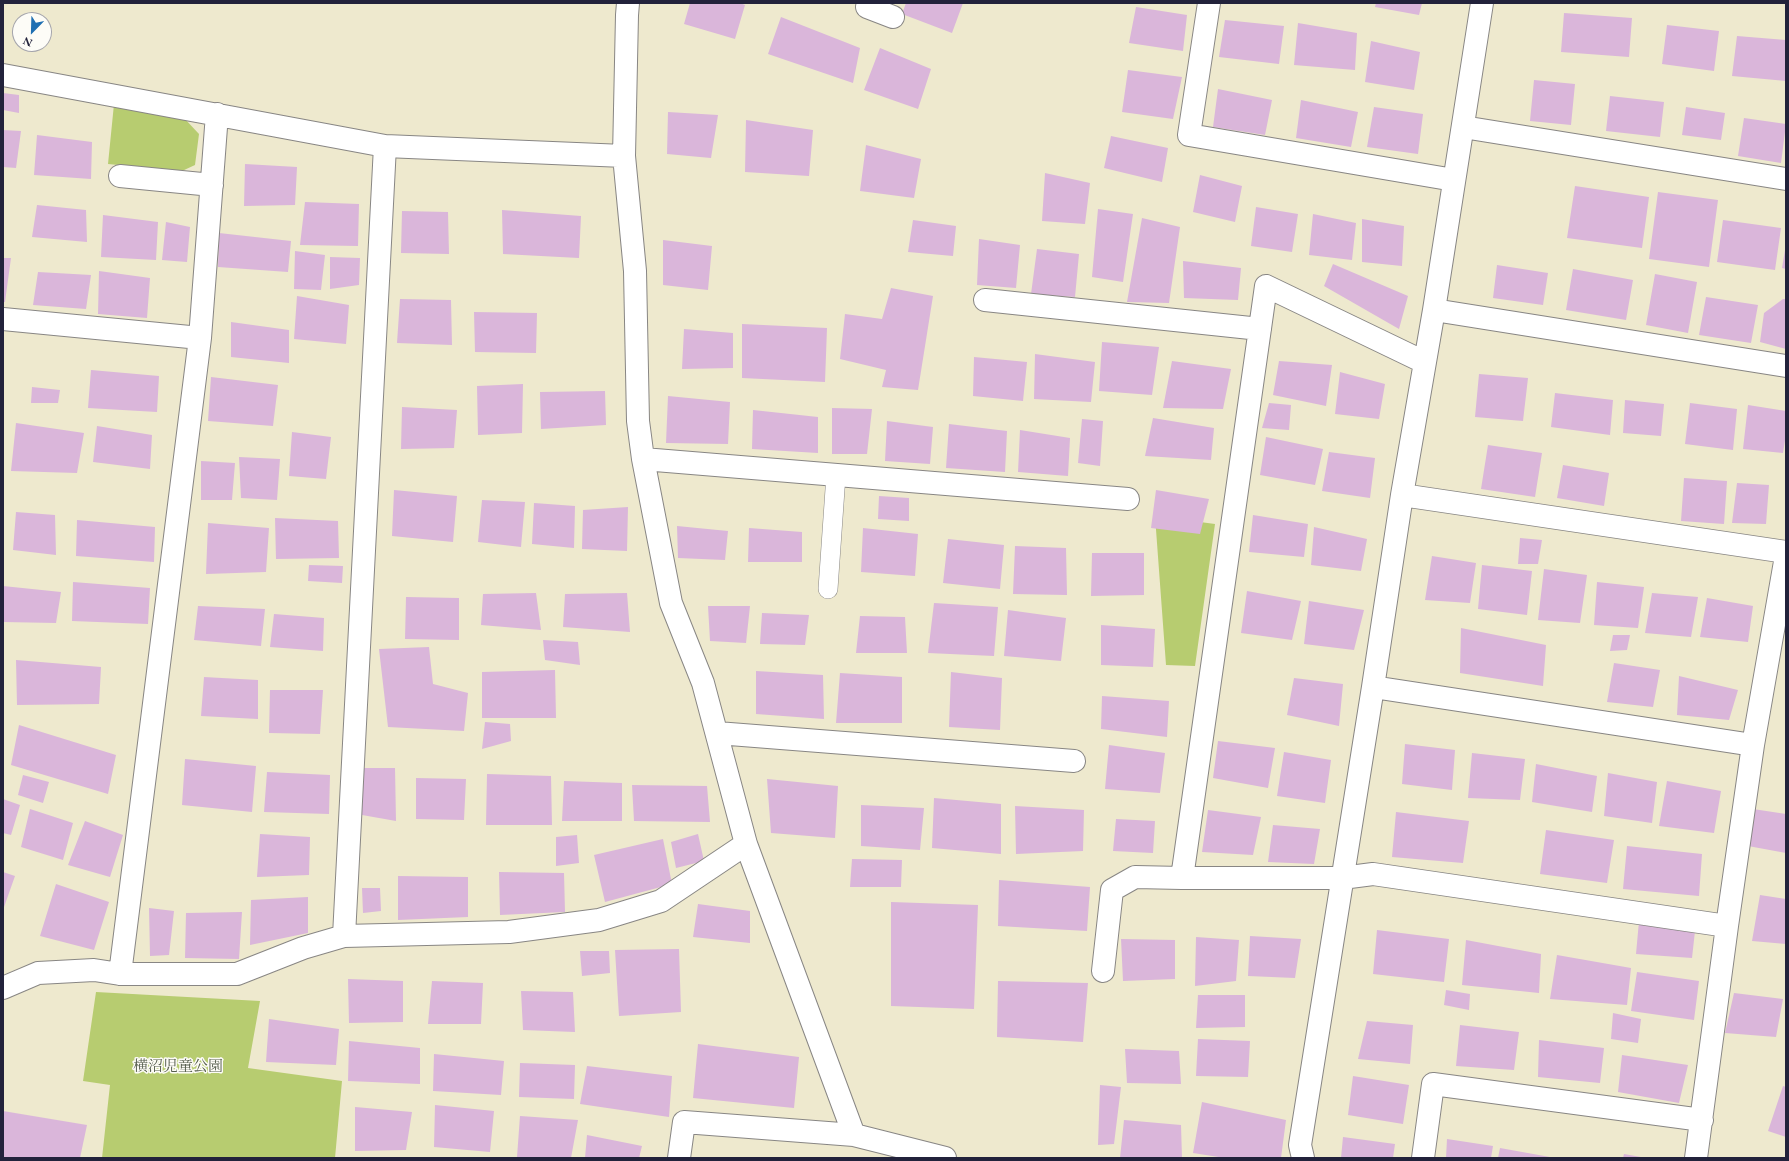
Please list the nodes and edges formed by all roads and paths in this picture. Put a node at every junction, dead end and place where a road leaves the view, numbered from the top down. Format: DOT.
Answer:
graph roads {
  1 [pos="628,3"];
  2 [pos="1209,3"];
  3 [pos="1482,3"];
  4 [pos="864,4"];
  5 [pos="893,18"];
  6 [pos="3,75"];
  7 [pos="217,114"];
  8 [pos="1463,127"];
  9 [pos="385,146"];
  10 [pos="624,156"];
  11 [pos="120,176"];
  12 [pos="1786,178"];
  13 [pos="1454,180"];
  14 [pos="212,185"];
  15 [pos="985,300"];
  16 [pos="1434,310"];
  17 [pos="3,319"];
  18 [pos="1260,329"];
  19 [pos="200,338"];
  20 [pos="1424,362"];
  21 [pos="1786,366"];
  22 [pos="643,459"];
  23 [pos="836,475"];
  24 [pos="1402,495"];
  25 [pos="1128,500"];
  26 [pos="1786,552"];
  27 [pos="1786,556"];
  28 [pos="828,589"];
  29 [pos="1373,687"];
  30 [pos="717,733"];
  31 [pos="1754,745"];
  32 [pos="1074,760"];
  33 [pos="746,844"];
  34 [pos="1182,878"];
  35 [pos="1342,878"];
  36 [pos="1727,926"];
  37 [pos="344,936"];
  38 [pos="1103,971"];
  39 [pos="120,974"];
  40 [pos="3,988"];
  41 [pos="1702,1120"];
  42 [pos="854,1135"];
  43 [pos="679,1158"];
  44 [pos="945,1158"];
  45 [pos="1303,1158"];
  46 [pos="1423,1158"];
  47 [pos="1696,1158"];
  1 -- 10 [label="street"];
  2 -- 13 [label="street"];
  3 -- 8 [label="street"];
  4 -- 5 [label="street"];
  6 -- 7 [label="street"];
  7 -- 9 [label="street"];
  7 -- 14 [label="street"];
  8 -- 12 [label="street"];
  8 -- 13 [label="street"];
  9 -- 10 [label="street"];
  9 -- 37 [label="street"];
  10 -- 22 [label="street"];
  11 -- 14 [label="street"];
  13 -- 16 [label="street"];
  14 -- 19 [label="street"];
  15 -- 18 [label="street"];
  16 -- 20 [label="street"];
  16 -- 21 [label="street"];
  17 -- 19 [label="street"];
  18 -- 20 [label="street"];
  18 -- 34 [label="street"];
  19 -- 39 [label="street"];
  20 -- 24 [label="street"];
  22 -- 23 [label="street"];
  22 -- 30 [label="street"];
  23 -- 25 [label="street"];
  23 -- 28 [label="lane"];
  24 -- 26 [label="street"];
  24 -- 29 [label="street"];
  27 -- 31 [label="street"];
  29 -- 31 [label="street"];
  29 -- 35 [label="street"];
  30 -- 32 [label="street"];
  30 -- 33 [label="street"];
  31 -- 36 [label="street"];
  33 -- 37 [label="street"];
  33 -- 42 [label="street"];
  34 -- 35 [label="street"];
  34 -- 38 [label="street"];
  35 -- 36 [label="street"];
  35 -- 45 [label="street"];
  36 -- 41 [label="street"];
  37 -- 39 [label="street"];
  39 -- 40 [label="street"];
  41 -- 46 [label="street"];
  41 -- 47 [label="street"];
  42 -- 43 [label="street"];
  42 -- 44 [label="street"];
}
